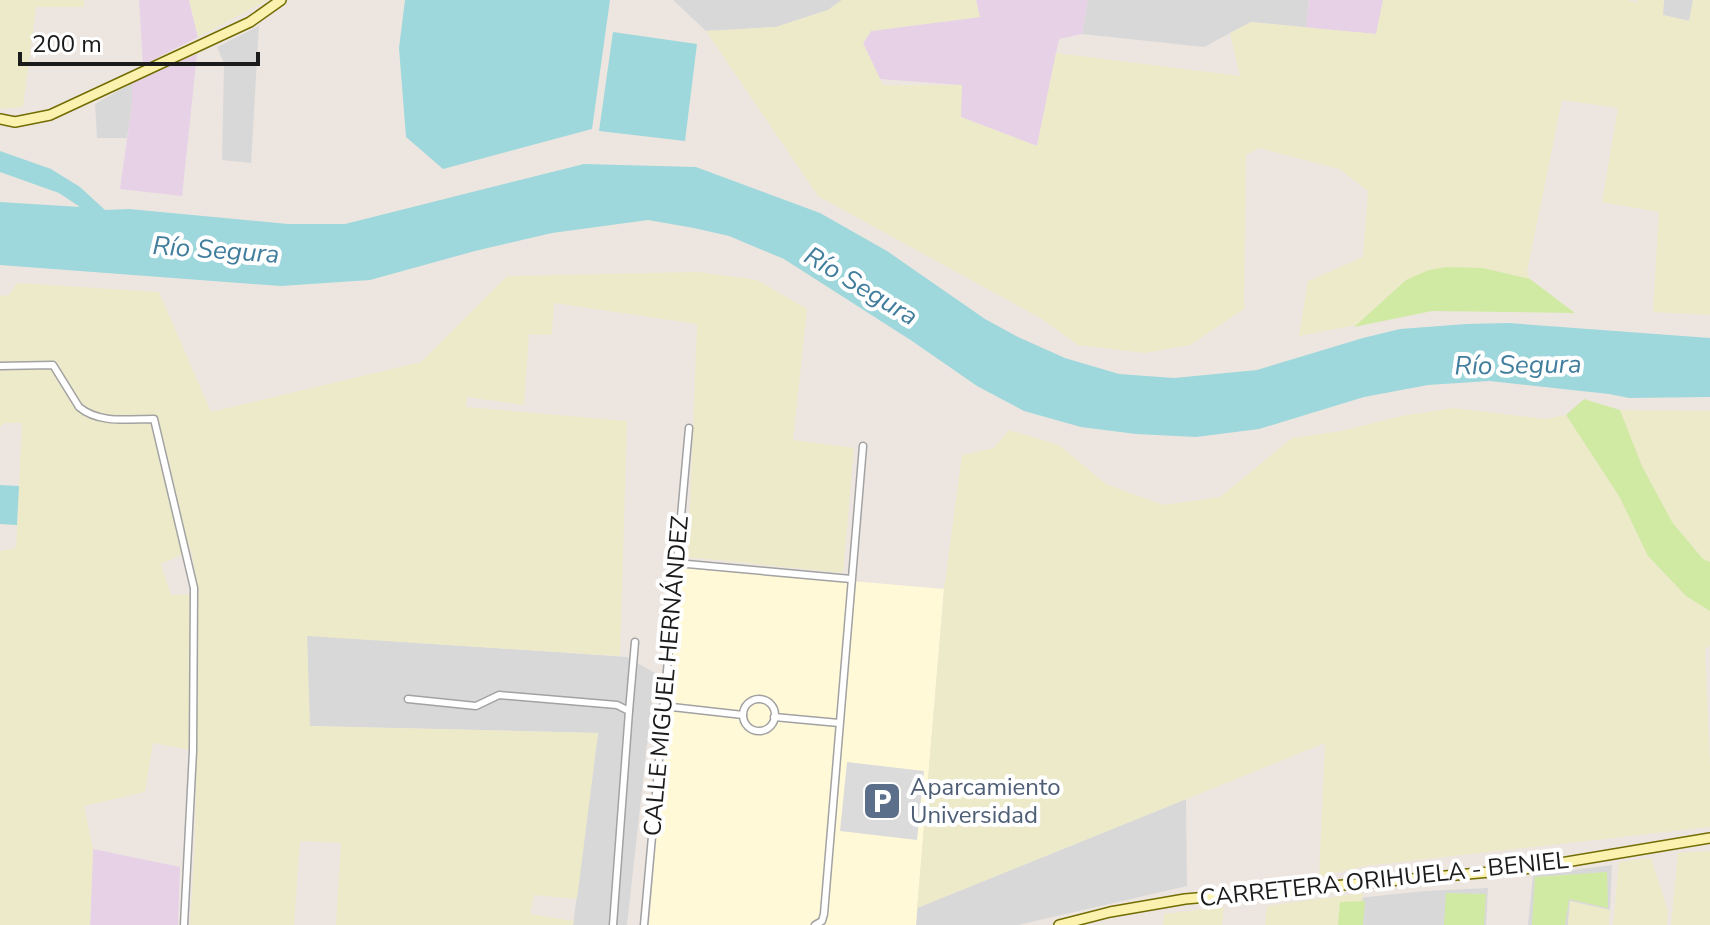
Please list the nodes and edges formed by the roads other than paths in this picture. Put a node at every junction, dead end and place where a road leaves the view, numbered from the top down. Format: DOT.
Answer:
graph roads {
  1 [pos="281,0"];
  2 [pos="0,119"];
  3 [pos="0,366"];
  4 [pos="689,428"];
  5 [pos="863,446"];
  6 [pos="676,563"];
  7 [pos="851,579"];
  8 [pos="635,642"];
  9 [pos="408,699"];
  10 [pos="663,706"];
  11 [pos="629,711"];
  12 [pos="743,715"];
  13 [pos="774,717"];
  14 [pos="839,723"];
  15 [pos="1710,838"];
  16 [pos="184,925"];
  17 [pos="613,925"];
  18 [pos="644,925"];
  19 [pos="815,925"];
  20 [pos="1059,925"];
  1 -- 2 [label="main road"];
  3 -- 16 [label="street"];
  4 -- 6 [label="street, CALLE MIGUEL HERNÁNDEZ"];
  5 -- 7 [label="street"];
  6 -- 7 [label="street"];
  6 -- 10 [label="street, CALLE MIGUEL HERNÁNDEZ"];
  7 -- 14 [label="street"];
  8 -- 11 [label="street"];
  9 -- 11 [label="street"];
  10 -- 12 [label="street"];
  10 -- 18 [label="street, CALLE MIGUEL HERNÁNDEZ"];
  11 -- 17 [label="street"];
  12 -- 13 [label="street"];
  12 -- 13 [label="street"];
  13 -- 14 [label="street"];
  14 -- 19 [label="street"];
  15 -- 20 [label="main road, CARRETERA ORIHUELA - BENIEL"];
}
